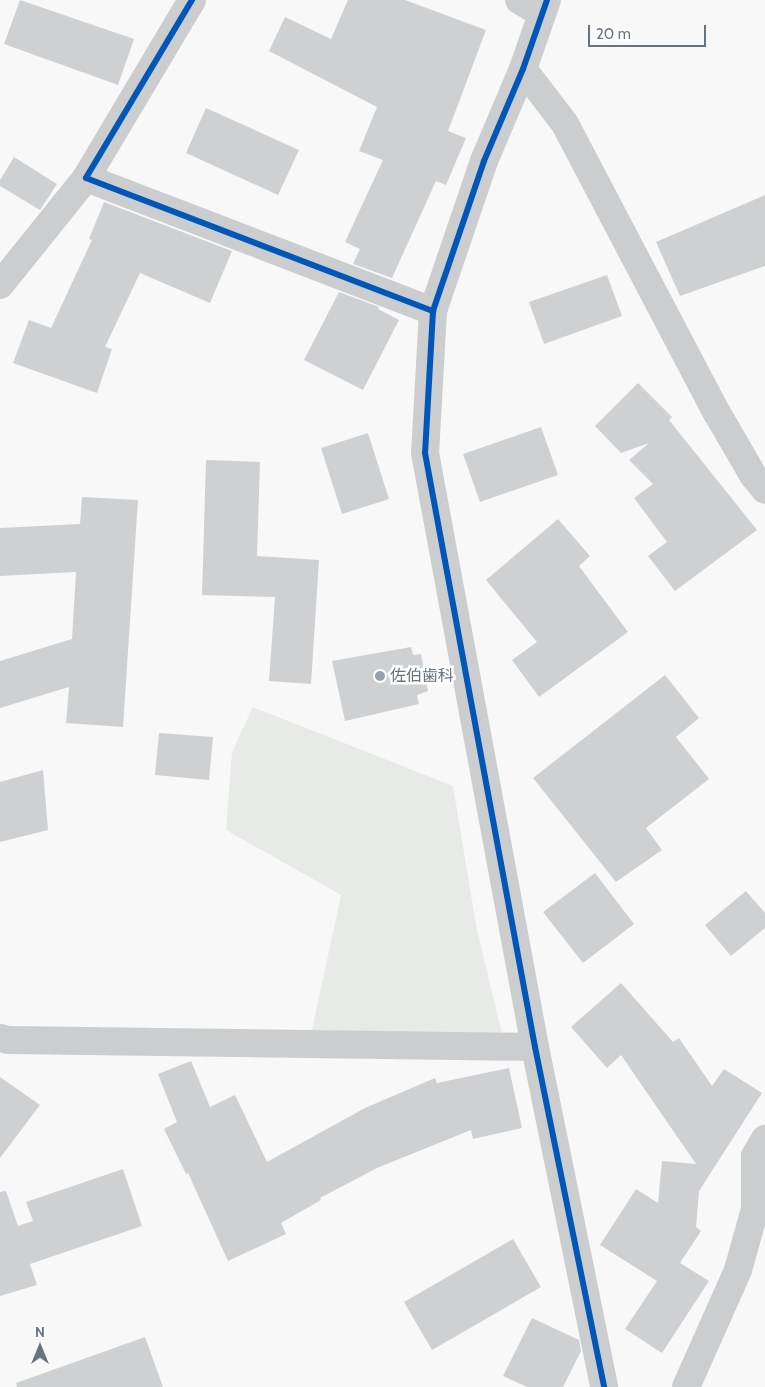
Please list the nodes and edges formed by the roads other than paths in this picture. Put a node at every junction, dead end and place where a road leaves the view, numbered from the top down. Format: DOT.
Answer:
graph roads {
  1 [pos="192,0"];
  2 [pos="536,4"];
  3 [pos="523,69"];
  4 [pos="86,178"];
  5 [pos="0,285"];
  6 [pos="433,311"];
  7 [pos="765,490"];
  8 [pos="0,1038"];
  9 [pos="535,1046"];
  10 [pos="765,1139"];
  11 [pos="760,1209"];
  12 [pos="604,1387"];
  13 [pos="686,1387"];
  1 -- 4 [label="street"];
  2 -- 3 [label="street"];
  3 -- 6 [label="street"];
  3 -- 7 [label="street"];
  4 -- 5 [label="street"];
  4 -- 6 [label="street"];
  6 -- 9 [label="street"];
  8 -- 9 [label="street"];
  9 -- 12 [label="street"];
  10 -- 11 [label="street"];
  11 -- 13 [label="street"];
}
